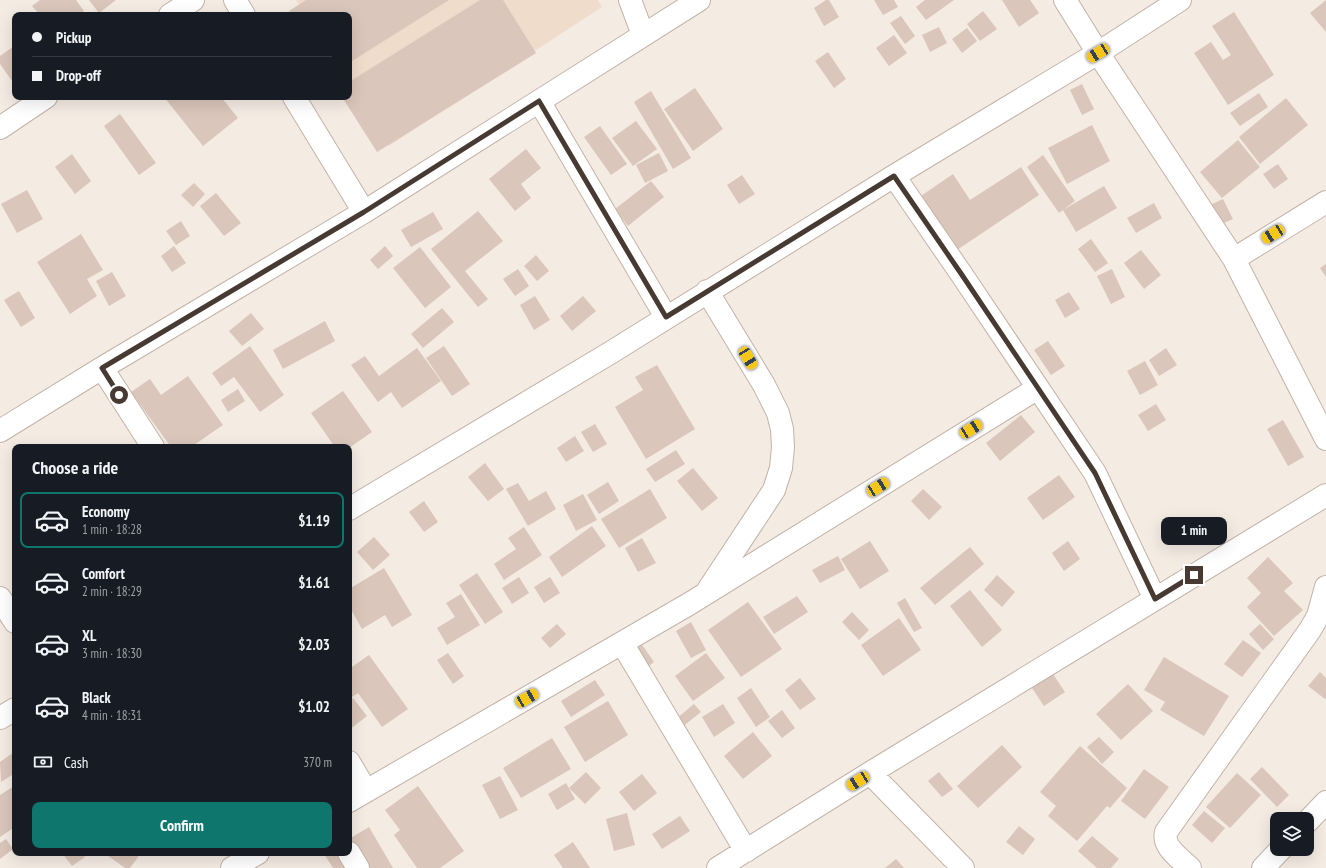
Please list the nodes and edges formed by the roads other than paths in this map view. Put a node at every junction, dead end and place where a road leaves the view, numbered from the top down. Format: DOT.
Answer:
graph roads {
  1 [pos="193,0"];
  2 [pos="235,0"];
  3 [pos="630,0"];
  4 [pos="699,0"];
  5 [pos="1066,0"];
  6 [pos="1180,0"];
  7 [pos="175,12"];
  8 [pos="242,12"];
  9 [pos="643,34"];
  10 [pos="1098,53"];
  11 [pos="42,100"];
  12 [pos="296,100"];
  13 [pos="539,101"];
  14 [pos="0,128"];
  15 [pos="894,176"];
  16 [pos="1326,202"];
  17 [pos="364,212"];
  18 [pos="1234,259"];
  19 [pos="707,292"];
  20 [pos="666,317"];
  21 [pos="102,368"];
  22 [pos="1038,388"];
  23 [pos="0,431"];
  24 [pos="1326,439"];
  25 [pos="151,444"];
  26 [pos="1326,495"];
  27 [pos="352,507"];
  28 [pos="1326,587"];
  29 [pos="704,595"];
  30 [pos="0,598"];
  31 [pos="1155,599"];
  32 [pos="12,617"];
  33 [pos="622,643"];
  34 [pos="12,711"];
  35 [pos="0,718"];
  36 [pos="352,773"];
  37 [pos="870,773"];
  38 [pos="358,796"];
  39 [pos="1326,802"];
  40 [pos="1314,815"];
  41 [pos="746,851"];
  42 [pos="253,856"];
  43 [pos="351,856"];
  44 [pos="1274,856"];
  45 [pos="232,868"];
  46 [pos="358,868"];
  47 [pos="718,868"];
  48 [pos="963,868"];
  49 [pos="1190,868"];
  50 [pos="1263,868"];
  1 -- 7 [label="street"];
  2 -- 8 [label="street"];
  3 -- 9 [label="street"];
  4 -- 9 [label="street"];
  5 -- 10 [label="street"];
  6 -- 10 [label="street"];
  9 -- 13 [label="street"];
  10 -- 15 [label="street"];
  10 -- 18 [label="street"];
  11 -- 14 [label="street"];
  12 -- 17 [label="street"];
  13 -- 17 [label="street"];
  13 -- 20 [label="street"];
  15 -- 19 [label="street"];
  15 -- 22 [label="street"];
  16 -- 18 [label="street"];
  17 -- 21 [label="street"];
  18 -- 24 [label="street"];
  19 -- 20 [label="street"];
  19 -- 29 [label="street"];
  20 -- 27 [label="street"];
  21 -- 23 [label="street"];
  21 -- 25 [label="street"];
  22 -- 29 [label="street"];
  22 -- 31 [label="street"];
  26 -- 31 [label="street"];
  28 -- 49 [label="street"];
  29 -- 33 [label="street"];
  30 -- 32 [label="street"];
  31 -- 37 [label="street"];
  33 -- 38 [label="street"];
  33 -- 41 [label="street"];
  34 -- 35 [label="street"];
  36 -- 38 [label="street"];
  37 -- 41 [label="street"];
  37 -- 48 [label="street"];
  39 -- 40 [label="street"];
  41 -- 47 [label="street"];
  42 -- 45 [label="street"];
  43 -- 46 [label="street"];
  44 -- 50 [label="street"];
}
